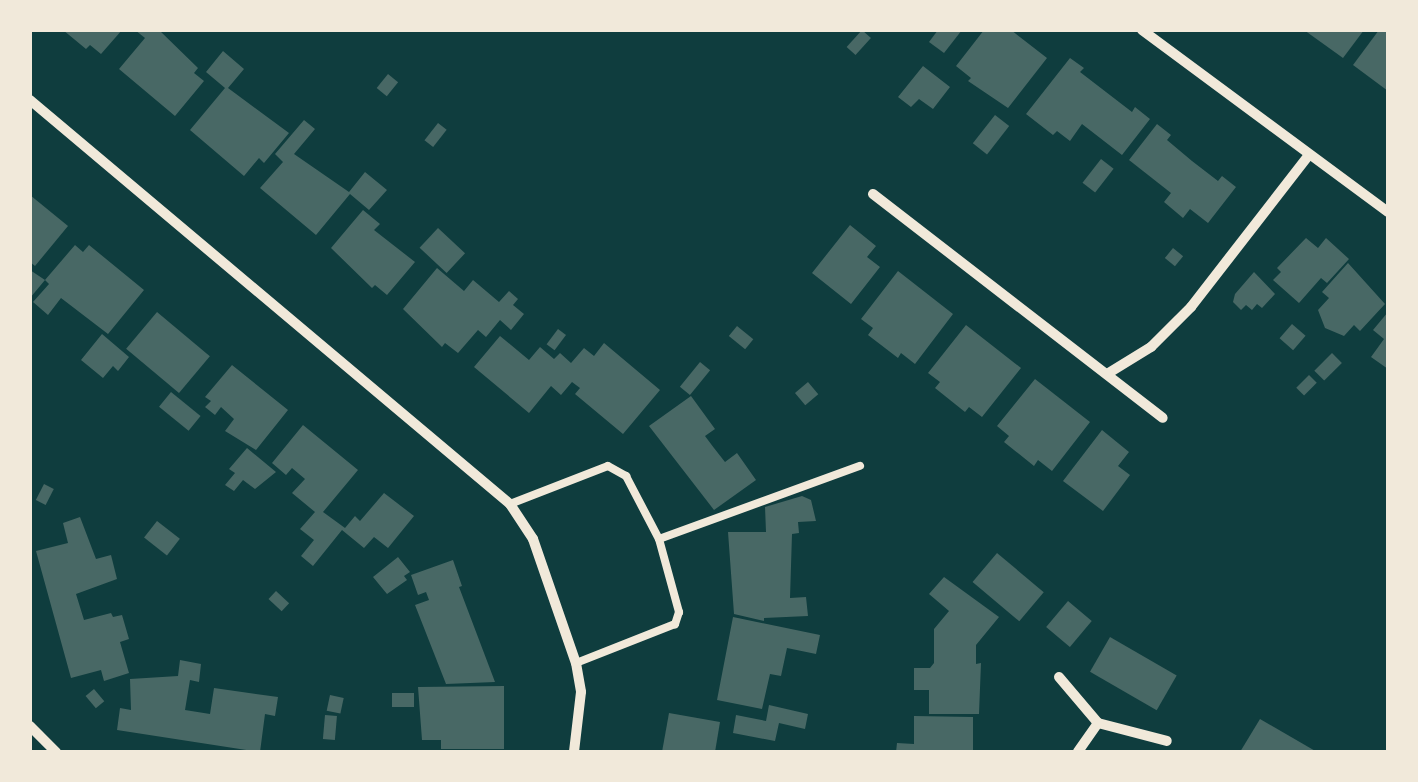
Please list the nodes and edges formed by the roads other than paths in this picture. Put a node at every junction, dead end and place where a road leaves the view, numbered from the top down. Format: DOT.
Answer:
graph roads {
  1 [pos="1142,30"];
  2 [pos="30,100"];
  3 [pos="1310,155"];
  4 [pos="873,194"];
  5 [pos="1388,212"];
  6 [pos="1107,374"];
  7 [pos="1163,418"];
  8 [pos="860,466"];
  9 [pos="510,504"];
  10 [pos="659,539"];
  11 [pos="576,662"];
  12 [pos="1058,676"];
  13 [pos="1098,723"];
  14 [pos="30,726"];
  15 [pos="1167,740"];
  16 [pos="56,752"];
  17 [pos="574,752"];
  18 [pos="1078,752"];
  1 -- 3 [label="street"];
  2 -- 9 [label="street"];
  3 -- 5 [label="street"];
  3 -- 6 [label="street"];
  4 -- 6 [label="street"];
  6 -- 7 [label="street"];
  8 -- 10 [label="lane"];
  9 -- 10 [label="lane"];
  9 -- 11 [label="street"];
  10 -- 11 [label="lane"];
  11 -- 17 [label="street"];
  12 -- 13 [label="street"];
  13 -- 15 [label="street"];
  13 -- 18 [label="street"];
  14 -- 16 [label="street"];
}
